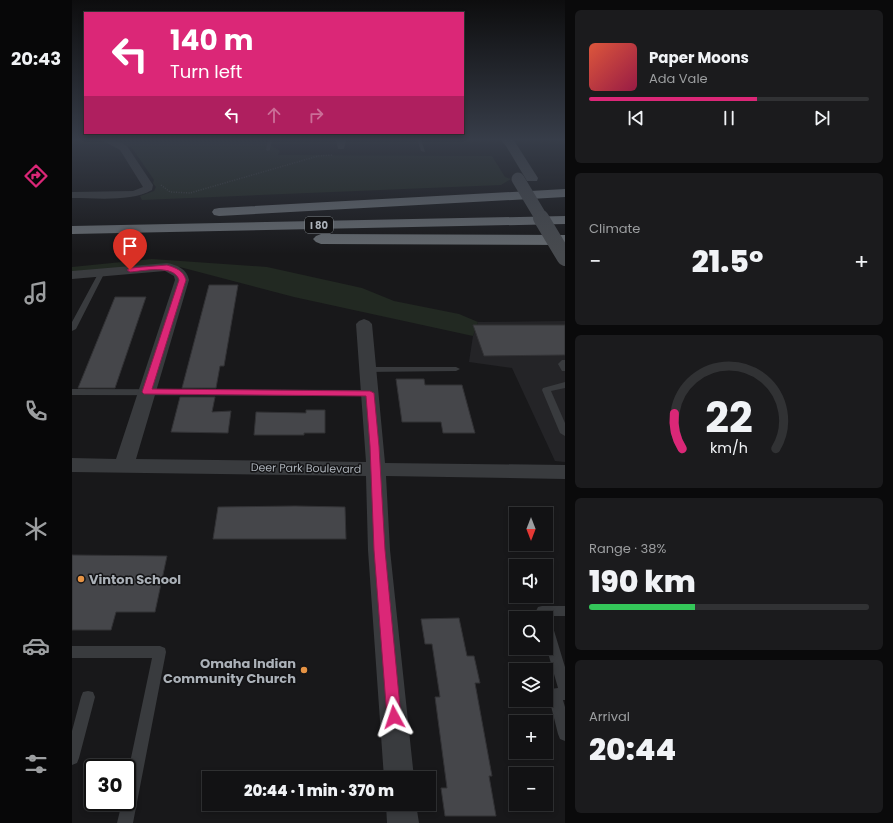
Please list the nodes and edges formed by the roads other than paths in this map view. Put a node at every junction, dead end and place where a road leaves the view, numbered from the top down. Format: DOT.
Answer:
graph roads {
  1 [pos="143,177"];
  2 [pos="517,177"];
  3 [pos="532,177"];
  4 [pos="565,193"];
  5 [pos="72,195"];
  6 [pos="530,200"];
  7 [pos="547,200"];
  8 [pos="565,200"];
  9 [pos="565,210"];
  10 [pos="205,213"];
  11 [pos="72,217"];
  12 [pos="565,220"];
  13 [pos="545,225"];
  14 [pos="565,229"];
  15 [pos="72,230"];
  16 [pos="72,238"];
  17 [pos="565,240"];
  18 [pos="565,258"];
  19 [pos="102,272"];
  20 [pos="72,275"];
  21 [pos="364,324"];
  22 [pos="72,329"];
  23 [pos="565,362"];
  24 [pos="456,369"];
  25 [pos="565,369"];
  26 [pos="368,370"];
  27 [pos="565,385"];
  28 [pos="72,392"];
  29 [pos="147,392"];
  30 [pos="370,393"];
  31 [pos="565,433"];
  32 [pos="72,465"];
  33 [pos="124,465"];
  34 [pos="375,469"];
  35 [pos="565,472"];
  36 [pos="553,611"];
  37 [pos="565,611"];
  38 [pos="553,648"];
  39 [pos="72,652"];
  40 [pos="565,690"];
  41 [pos="565,694"];
  42 [pos="88,697"];
  43 [pos="564,729"];
  44 [pos="72,758"];
  45 [pos="398,771"];
  46 [pos="402,811"];
  47 [pos="125,823"];
  48 [pos="403,823"];
  1 -- 5 [label="street"];
  2 -- 6 [label="main road, bridge"];
  3 -- 7 [label="main road"];
  4 -- 10 [label="highway"];
  6 -- 7 [label="highway"];
  6 -- 13 [label="main road, bridge"];
  7 -- 8 [label="highway"];
  7 -- 14 [label="main road"];
  9 -- 11 [label="highway, I 80"];
  12 -- 15 [label="highway, I 80"];
  13 -- 14 [label="highway"];
  13 -- 18 [label="main road, bridge"];
  16 -- 17 [label="highway"];
  19 -- 20 [label="street"];
  19 -- 22 [label="lane"];
  19 -- 29 [label="street"];
  21 -- 26 [label="street"];
  23 -- 25 [label="lane"];
  24 -- 26 [label="lane"];
  26 -- 30 [label="street"];
  27 -- 31 [label="lane"];
  28 -- 29 [label="lane"];
  29 -- 30 [label="lane"];
  29 -- 33 [label="street"];
  30 -- 34 [label="street"];
  32 -- 33 [label="street, Deer Park Boulevard"];
  33 -- 34 [label="street, Deer Park Boulevard"];
  34 -- 35 [label="street, Deer Park Boulevard"];
  34 -- 45 [label="street"];
  36 -- 37 [label="lane"];
  38 -- 40 [label="lane"];
  39 -- 47 [label="lane"];
  41 -- 43 [label="lane"];
  42 -- 44 [label="lane"];
  46 -- 48 [label="street"];
}
